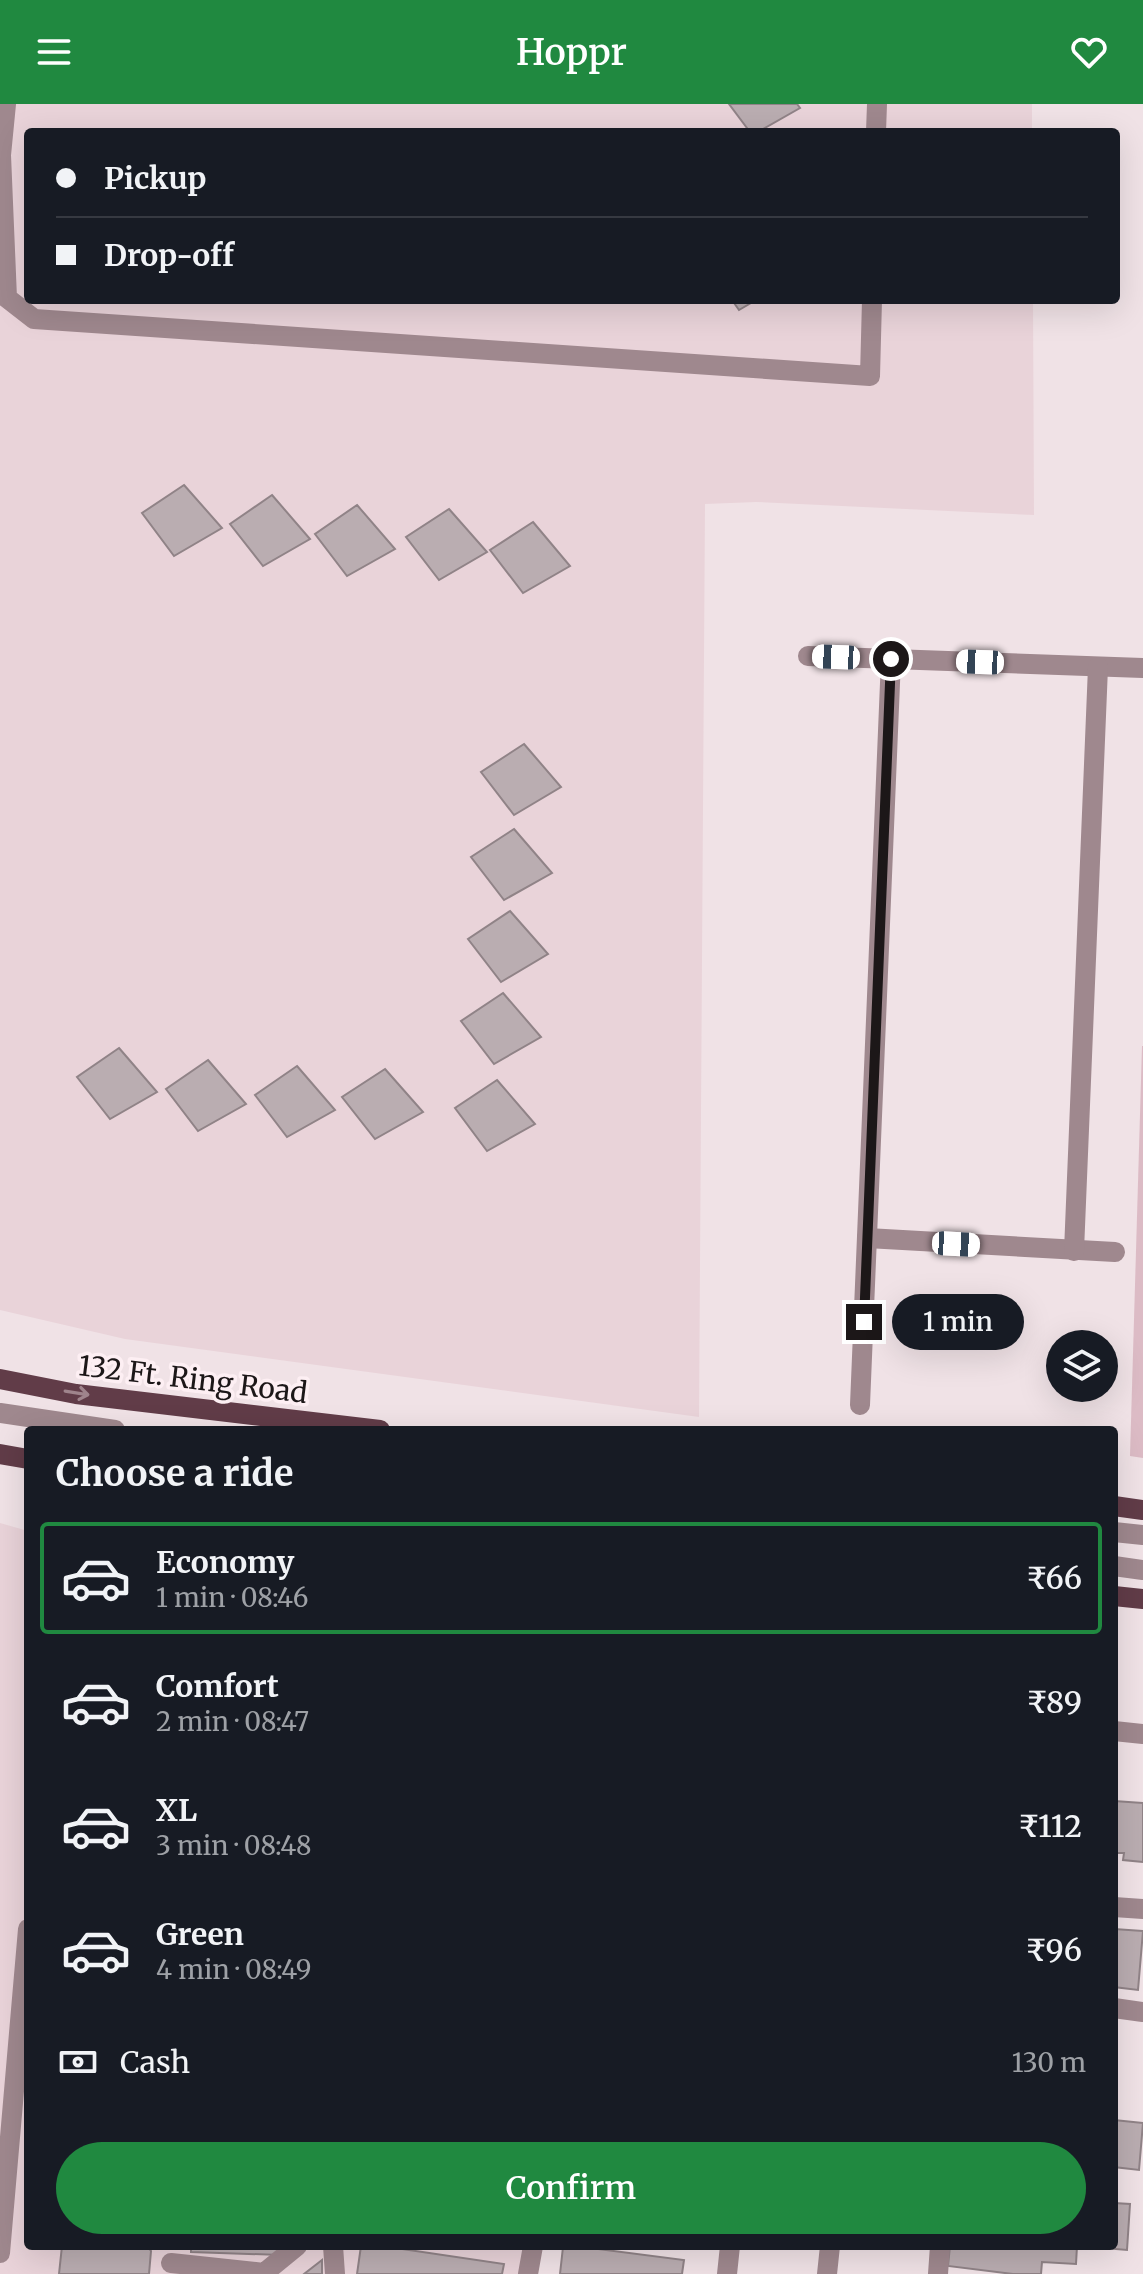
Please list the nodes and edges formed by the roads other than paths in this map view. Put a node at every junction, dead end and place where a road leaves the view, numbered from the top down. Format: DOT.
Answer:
graph roads {
  1 [pos="6,104"];
  2 [pos="877,104"];
  3 [pos="876,128"];
  4 [pos="872,304"];
  5 [pos="808,656"];
  6 [pos="891,659"];
  7 [pos="1098,667"];
  8 [pos="1143,668"];
  9 [pos="867,1238"];
  10 [pos="1074,1251"];
  11 [pos="1115,1252"];
  12 [pos="0,1379"];
  13 [pos="860,1405"];
  14 [pos="0,1413"];
  15 [pos="88,1426"];
  16 [pos="346,1426"];
  17 [pos="0,1454"];
  18 [pos="24,1458"];
  19 [pos="1118,1507"];
  20 [pos="1143,1510"];
  21 [pos="1118,1532"];
  22 [pos="1143,1535"];
  23 [pos="1118,1567"];
  24 [pos="1143,1570"];
  25 [pos="1118,1596"];
  26 [pos="1143,1599"];
  27 [pos="1118,1731"];
  28 [pos="1143,1734"];
  29 [pos="1118,1907"];
  30 [pos="1143,1909"];
  31 [pos="1118,2009"];
  32 [pos="1143,2012"];
  33 [pos="24,2034"];
  34 [pos="22,2087"];
  35 [pos="292,2250"];
  36 [pos="334,2250"];
  37 [pos="532,2250"];
  38 [pos="730,2250"];
  39 [pos="830,2250"];
  40 [pos="940,2250"];
  41 [pos="0,2253"];
  42 [pos="171,2261"];
  43 [pos="335,2274"];
  44 [pos="528,2274"];
  45 [pos="727,2274"];
  46 [pos="827,2274"];
  47 [pos="938,2274"];
  1 -- 4 [label="street"];
  2 -- 3 [label="street"];
  5 -- 6 [label="street"];
  6 -- 7 [label="street"];
  6 -- 9 [label="street"];
  7 -- 8 [label="street"];
  7 -- 10 [label="street"];
  9 -- 10 [label="street"];
  9 -- 13 [label="street"];
  10 -- 11 [label="street"];
  12 -- 16 [label="main road, 132 Ft. Ring Road, one-way"];
  14 -- 15 [label="street"];
  17 -- 18 [label="main road"];
  19 -- 20 [label="main road"];
  21 -- 22 [label="street"];
  23 -- 24 [label="street"];
  25 -- 26 [label="main road"];
  27 -- 28 [label="street"];
  29 -- 30 [label="street"];
  31 -- 32 [label="street"];
  33 -- 34 [label="street"];
  34 -- 41 [label="street"];
  35 -- 42 [label="street"];
  36 -- 43 [label="street"];
  37 -- 44 [label="street"];
  38 -- 45 [label="street"];
  39 -- 46 [label="street"];
  40 -- 47 [label="street"];
}
